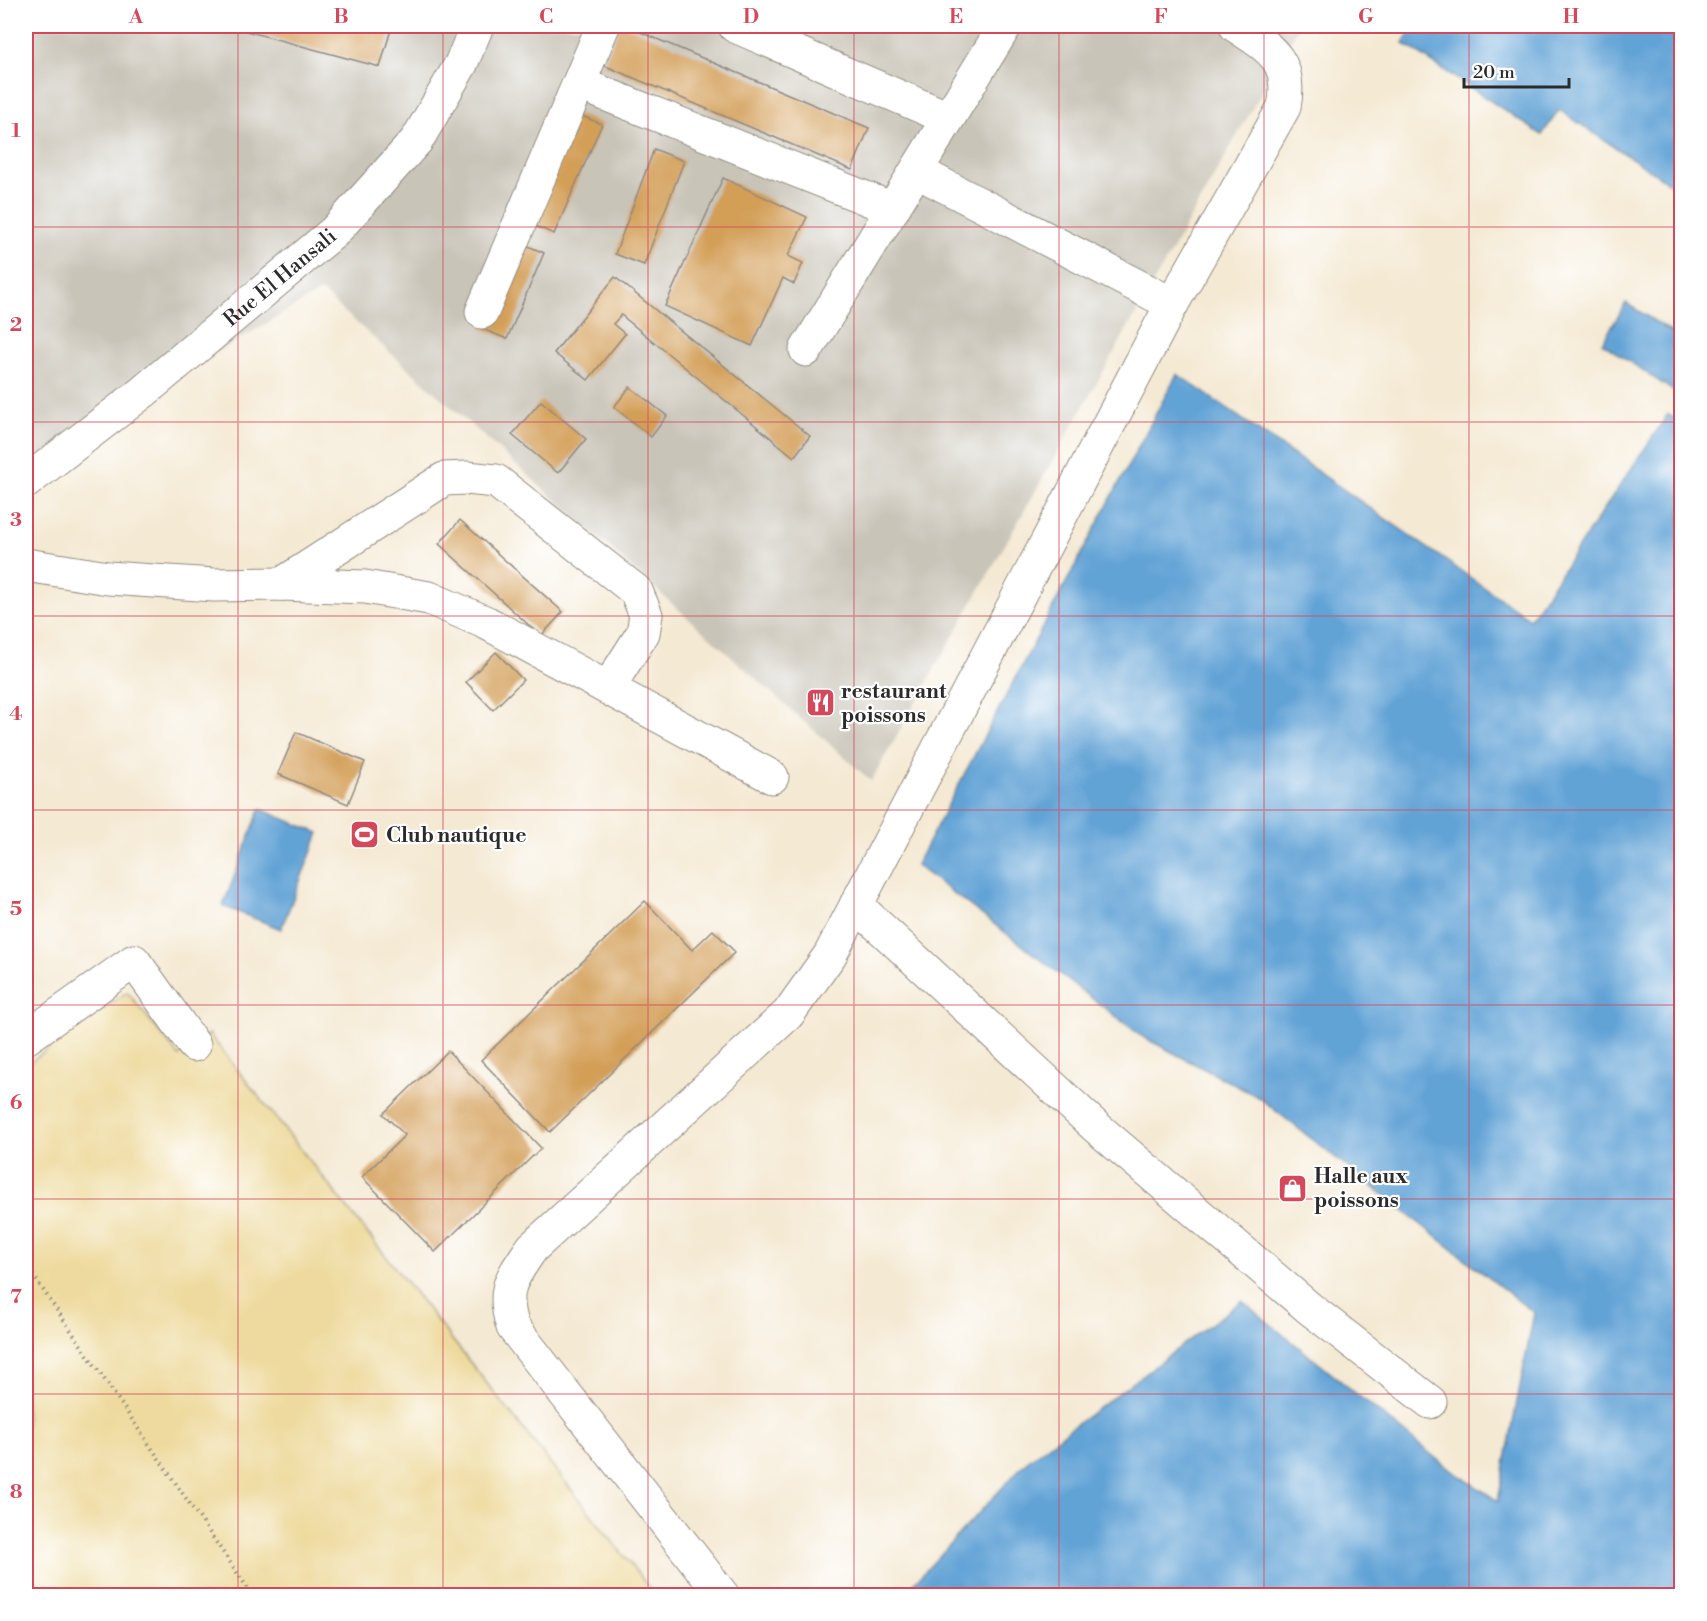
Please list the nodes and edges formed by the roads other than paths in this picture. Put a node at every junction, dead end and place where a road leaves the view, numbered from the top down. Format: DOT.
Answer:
graph roads {
  1 [pos="477,26"];
  2 [pos="603,26"];
  3 [pos="735,26"];
  4 [pos="1005,26"];
  5 [pos="1236,26"];
  6 [pos="580,84"];
  7 [pos="948,118"];
  8 [pos="916,171"];
  9 [pos="893,209"];
  10 [pos="1172,304"];
  11 [pos="482,312"];
  12 [pos="806,350"];
  13 [pos="26,482"];
  14 [pos="26,565"];
  15 [pos="282,584"];
  16 [pos="608,688"];
  17 [pos="772,777"];
  18 [pos="856,904"];
  19 [pos="26,1038"];
  20 [pos="194,1045"];
  21 [pos="1430,1402"];
  22 [pos="723,1596"];
  1 -- 13 [label="street, Rue El Hansali"];
  2 -- 6 [label="street"];
  3 -- 7 [label="street"];
  4 -- 7 [label="street"];
  5 -- 10 [label="street"];
  6 -- 9 [label="street"];
  6 -- 11 [label="street"];
  7 -- 8 [label="street"];
  8 -- 9 [label="street"];
  8 -- 10 [label="street"];
  9 -- 12 [label="street"];
  10 -- 18 [label="street"];
  14 -- 15 [label="street"];
  15 -- 16 [label="street"];
  15 -- 16 [label="street"];
  16 -- 17 [label="street"];
  18 -- 21 [label="street"];
  18 -- 22 [label="street"];
  19 -- 20 [label="street"];
}
